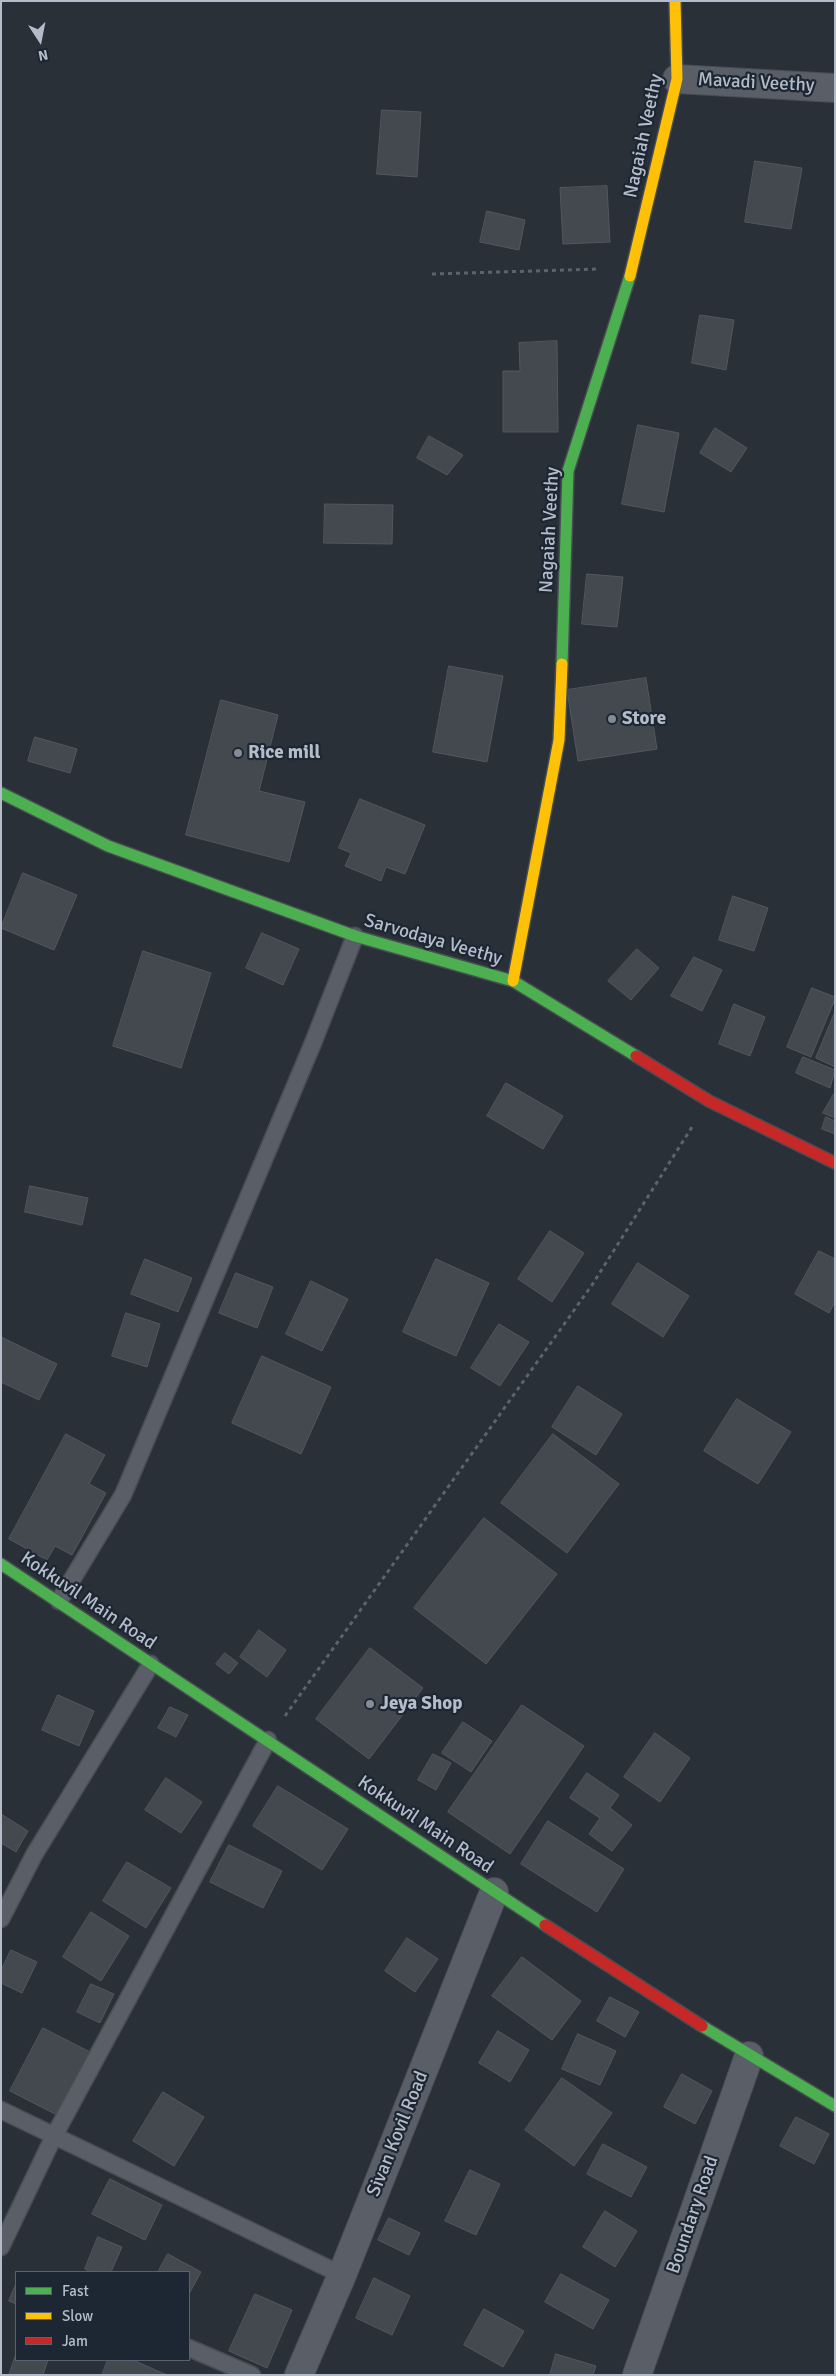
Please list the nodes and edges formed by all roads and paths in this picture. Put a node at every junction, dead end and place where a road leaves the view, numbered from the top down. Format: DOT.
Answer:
graph roads {
  1 [pos="675,1"];
  2 [pos="676,78"];
  3 [pos="835,88"];
  4 [pos="633,268"];
  5 [pos="432,274"];
  6 [pos="1,793"];
  7 [pos="355,936"];
  8 [pos="513,981"];
  9 [pos="709,1101"];
  10 [pos="835,1163"];
  11 [pos="1,1564"];
  12 [pos="59,1601"];
  13 [pos="151,1664"];
  14 [pos="268,1740"];
  15 [pos="494,1892"];
  16 [pos="1,1919"];
  17 [pos="749,2056"];
  18 [pos="835,2106"];
  19 [pos="1,2110"];
  20 [pos="54,2136"];
  21 [pos="1,2248"];
  22 [pos="342,2275"];
  23 [pos="190,2348"];
  24 [pos="252,2375"];
  25 [pos="299,2375"];
  26 [pos="637,2375"];
  1 -- 2 [label="street, Nagaiah Veethy"];
  2 -- 3 [label="street, Mavadi Veethy"];
  2 -- 4 [label="street, Nagaiah Veethy"];
  4 -- 5 [label="path"];
  4 -- 8 [label="street, Nagaiah Veethy"];
  6 -- 7 [label="street, Sarvodaya Veethy"];
  7 -- 8 [label="street, Sarvodaya Veethy"];
  7 -- 12 [label="lane"];
  8 -- 9 [label="street, Sarvodaya Veethy"];
  9 -- 10 [label="street, Sarvodaya Veethy"];
  9 -- 14 [label="path"];
  11 -- 12 [label="street, Kokkuvil Main Road"];
  12 -- 13 [label="street, Kokkuvil Main Road"];
  13 -- 14 [label="street, Kokkuvil Main Road"];
  13 -- 16 [label="lane"];
  14 -- 15 [label="street, Kokkuvil Main Road"];
  14 -- 20 [label="lane"];
  15 -- 17 [label="street, Kokkuvil Main Road"];
  15 -- 22 [label="street, Sivan Kovil Road"];
  17 -- 18 [label="street, Kokkuvil Main Road"];
  17 -- 26 [label="street, Boundary Road"];
  19 -- 20 [label="lane"];
  20 -- 21 [label="lane"];
  20 -- 22 [label="lane"];
  22 -- 25 [label="street, Sivan Kovil Road"];
  23 -- 24 [label="lane"];
}
